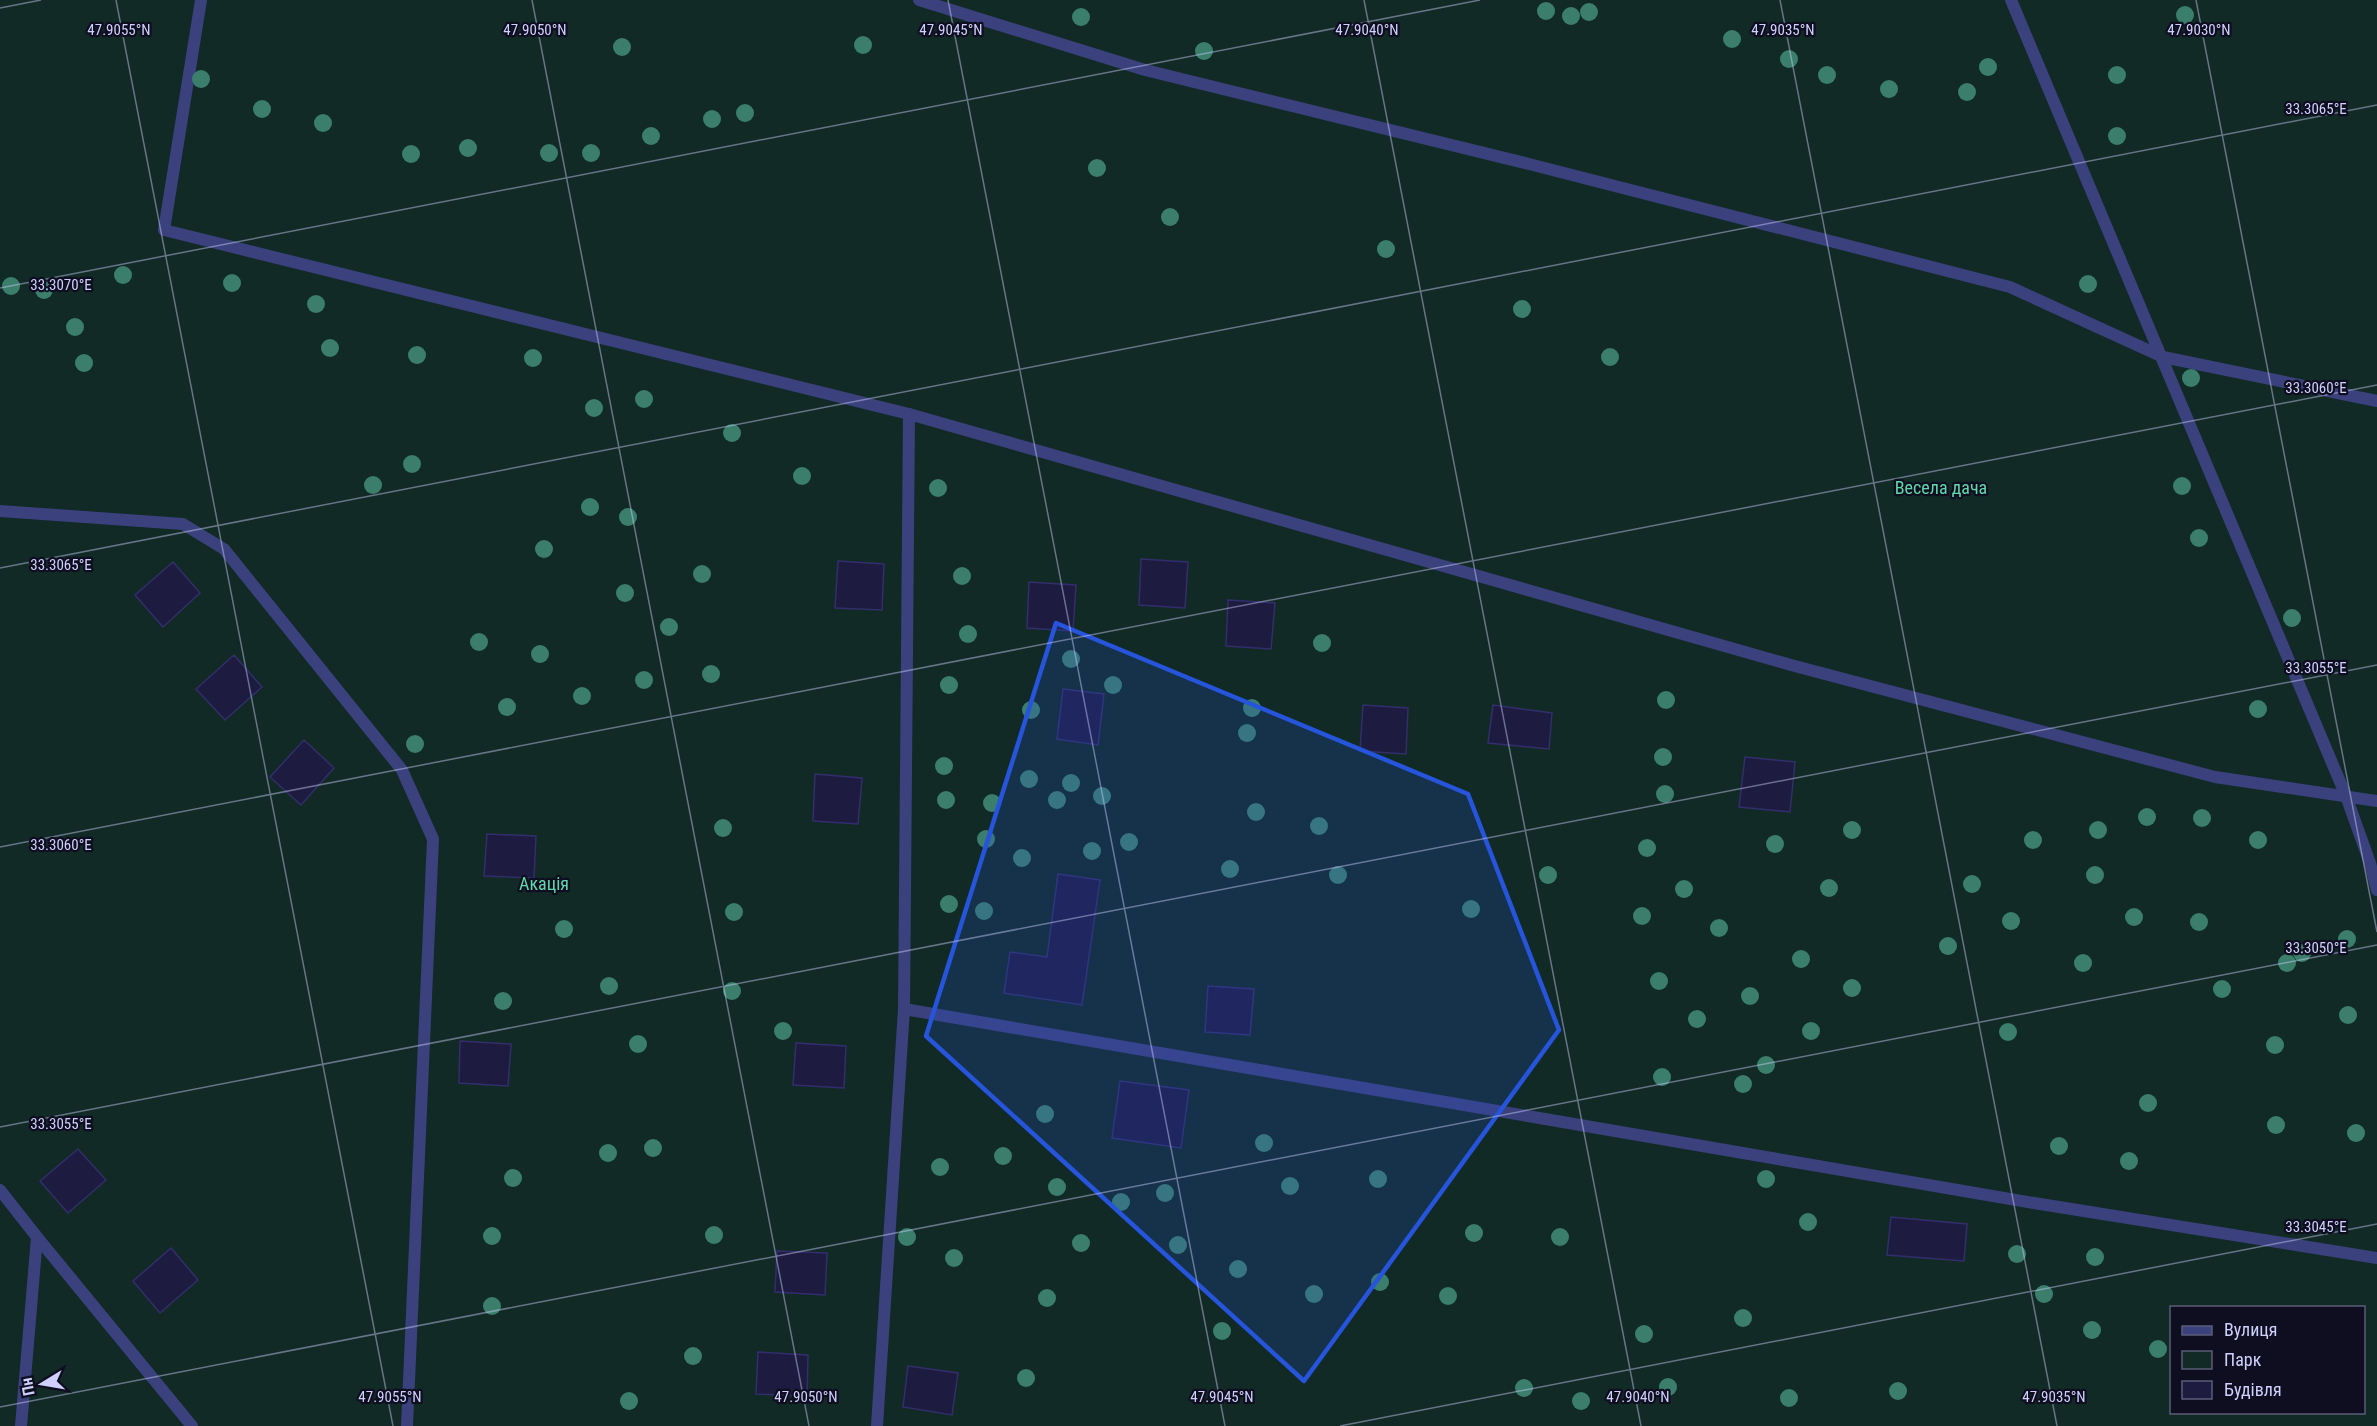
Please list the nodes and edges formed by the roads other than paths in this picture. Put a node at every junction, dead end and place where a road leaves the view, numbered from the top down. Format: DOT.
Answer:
graph roads {
  1 [pos="201,0"];
  2 [pos="919,0"];
  3 [pos="2011,0"];
  4 [pos="2163,357"];
  5 [pos="2377,401"];
  6 [pos="909,414"];
  7 [pos="0,510"];
  8 [pos="2346,796"];
  9 [pos="2377,801"];
  10 [pos="2377,890"];
  11 [pos="904,1009"];
  12 [pos="0,1190"];
  13 [pos="38,1237"];
  14 [pos="2377,1258"];
  15 [pos="21,1426"];
  16 [pos="192,1426"];
  17 [pos="407,1426"];
  18 [pos="877,1426"];
  1 -- 6 [label="street"];
  2 -- 4 [label="street"];
  3 -- 4 [label="street"];
  4 -- 5 [label="street"];
  4 -- 8 [label="street"];
  6 -- 8 [label="street"];
  6 -- 11 [label="street"];
  7 -- 17 [label="street"];
  8 -- 9 [label="street"];
  8 -- 10 [label="street"];
  11 -- 14 [label="street"];
  11 -- 18 [label="street"];
  12 -- 13 [label="street"];
  13 -- 15 [label="street"];
  13 -- 16 [label="street"];
}
